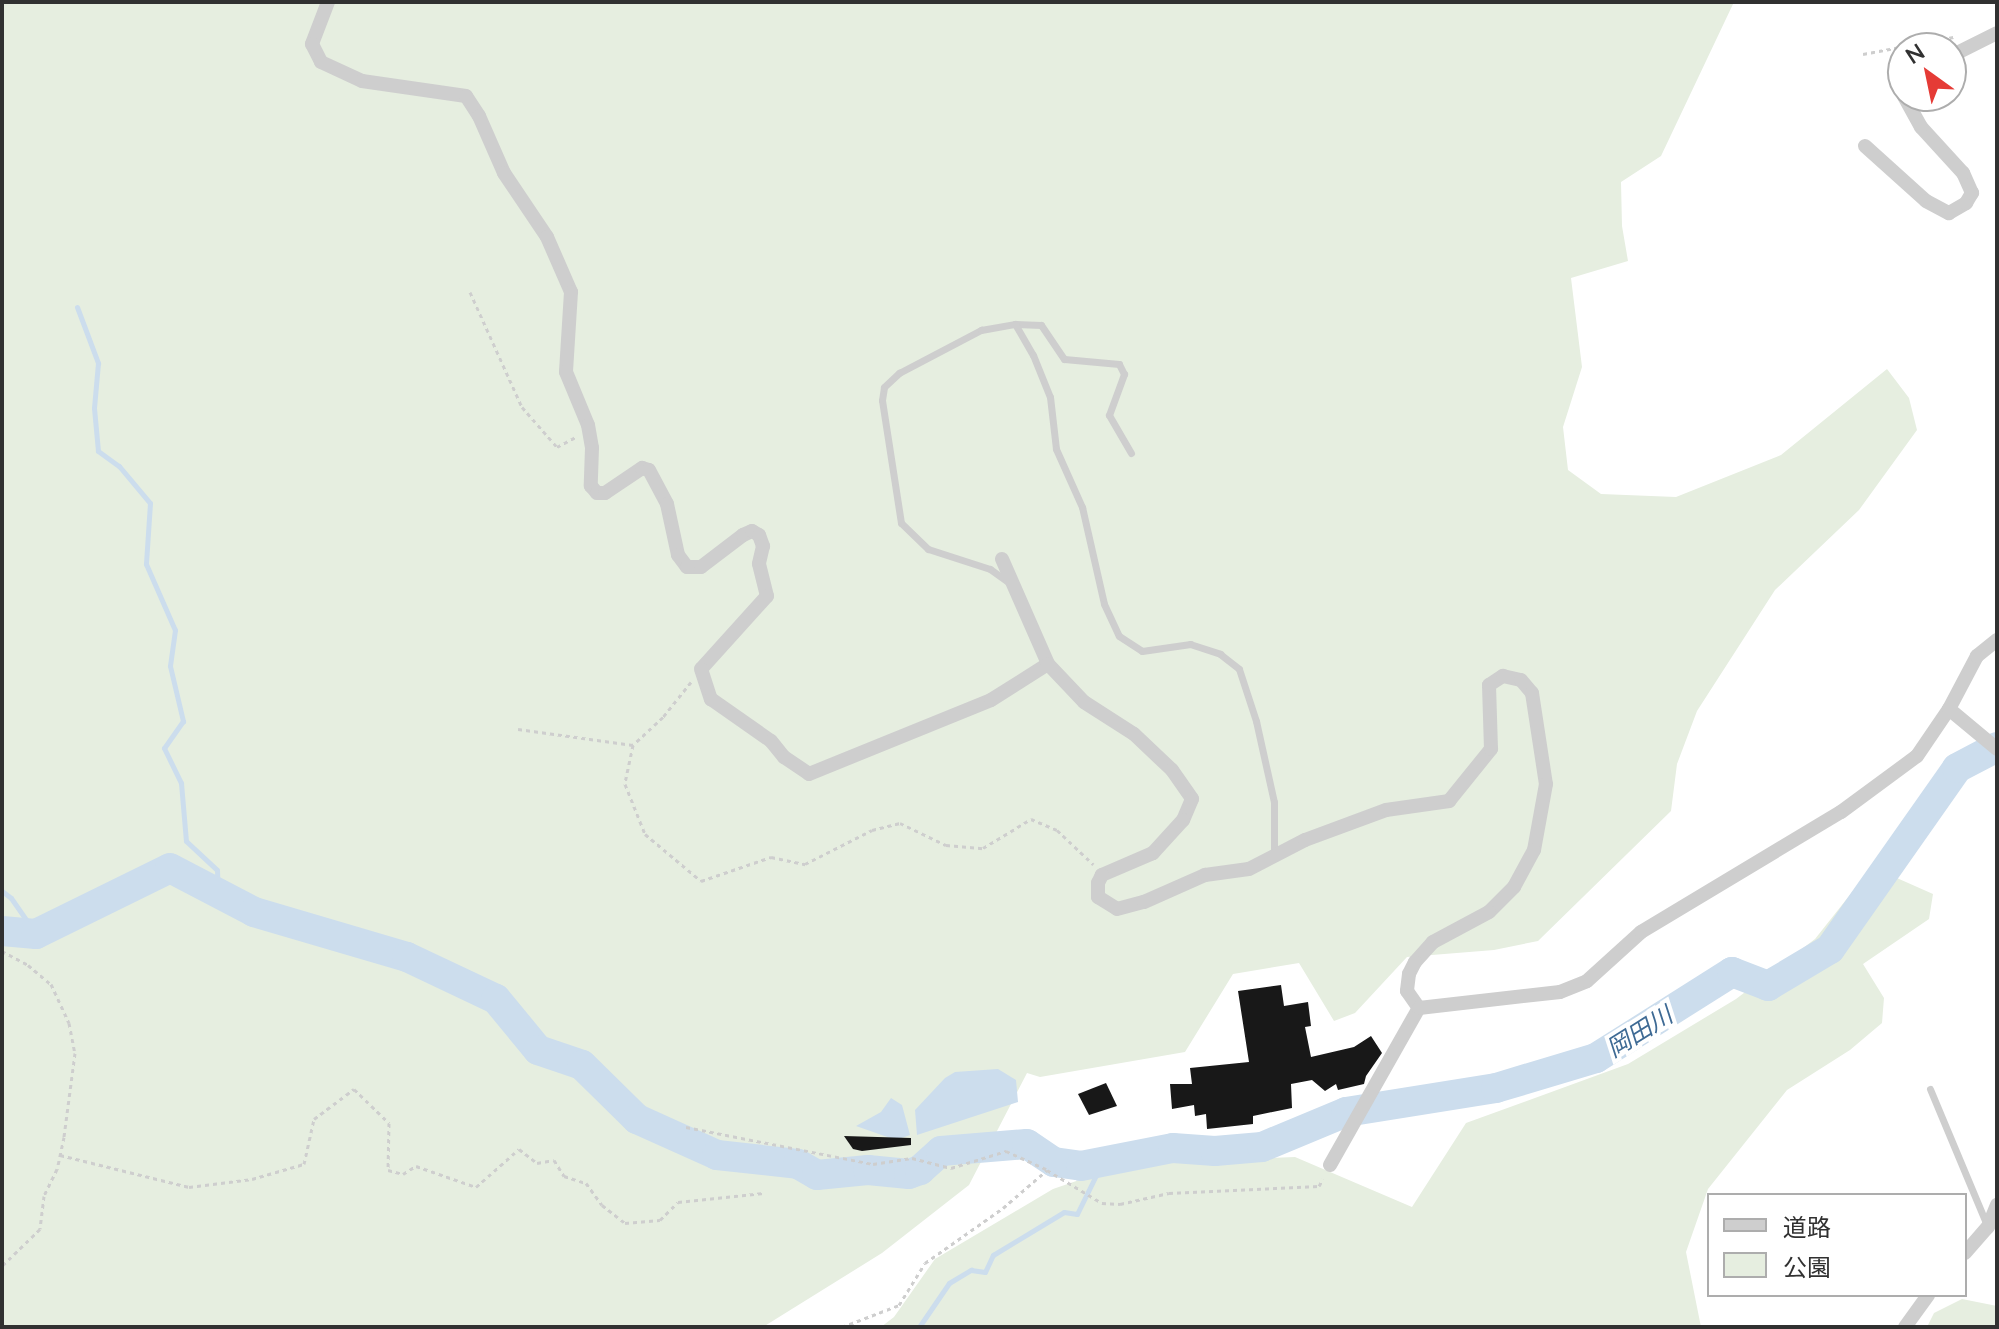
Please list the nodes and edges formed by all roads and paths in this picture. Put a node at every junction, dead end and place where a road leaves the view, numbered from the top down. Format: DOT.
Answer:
graph roads {
  1 [pos="328,2"];
  2 [pos="1997,33"];
  3 [pos="1967,48"];
  4 [pos="1887,49"];
  5 [pos="1863,54"];
  6 [pos="1913,112"];
  7 [pos="1865,146"];
  8 [pos="470,292"];
  9 [pos="1015,324"];
  10 [pos="589,430"];
  11 [pos="1131,453"];
  12 [pos="1002,559"];
  13 [pos="1014,585"];
  14 [pos="1997,640"];
  15 [pos="1048,664"];
  16 [pos="701,669"];
  17 [pos="1949,709"];
  18 [pos="518,729"];
  19 [pos="633,745"];
  20 [pos="1997,749"];
  21 [pos="1274,856"];
  22 [pos="1102,875"];
  23 [pos="2,951"];
  24 [pos="1419,1008"];
  25 [pos="1930,1089"];
  26 [pos="686,1127"];
  27 [pos="60,1155"];
  28 [pos="1330,1165"];
  29 [pos="1047,1170"];
  30 [pos="764,1193"];
  31 [pos="1997,1205"];
  32 [pos="1988,1227"];
  33 [pos="1967,1251"];
  34 [pos="2,1266"];
  35 [pos="1927,1297"];
  36 [pos="842,1327"];
  37 [pos="1905,1327"];
  1 -- 10 [label="street"];
  2 -- 3 [label="street"];
  4 -- 5 [label="path"];
  6 -- 7 [label="street"];
  8 -- 10 [label="path"];
  9 -- 11 [label="lane"];
  9 -- 13 [label="lane"];
  9 -- 21 [label="lane"];
  10 -- 16 [label="street"];
  12 -- 13 [label="street"];
  13 -- 15 [label="street"];
  14 -- 17 [label="street"];
  15 -- 16 [label="street"];
  15 -- 22 [label="street"];
  16 -- 19 [label="path"];
  17 -- 20 [label="street"];
  17 -- 24 [label="street"];
  18 -- 19 [label="path"];
  19 -- 22 [label="path"];
  21 -- 22 [label="street"];
  21 -- 24 [label="street"];
  23 -- 27 [label="path"];
  24 -- 28 [label="street"];
  25 -- 32 [label="lane"];
  26 -- 29 [label="path"];
  27 -- 30 [label="path"];
  27 -- 34 [label="path"];
  28 -- 29 [label="path"];
  29 -- 36 [label="path"];
  31 -- 32 [label="street"];
  32 -- 33 [label="street"];
  35 -- 37 [label="street"];
}
